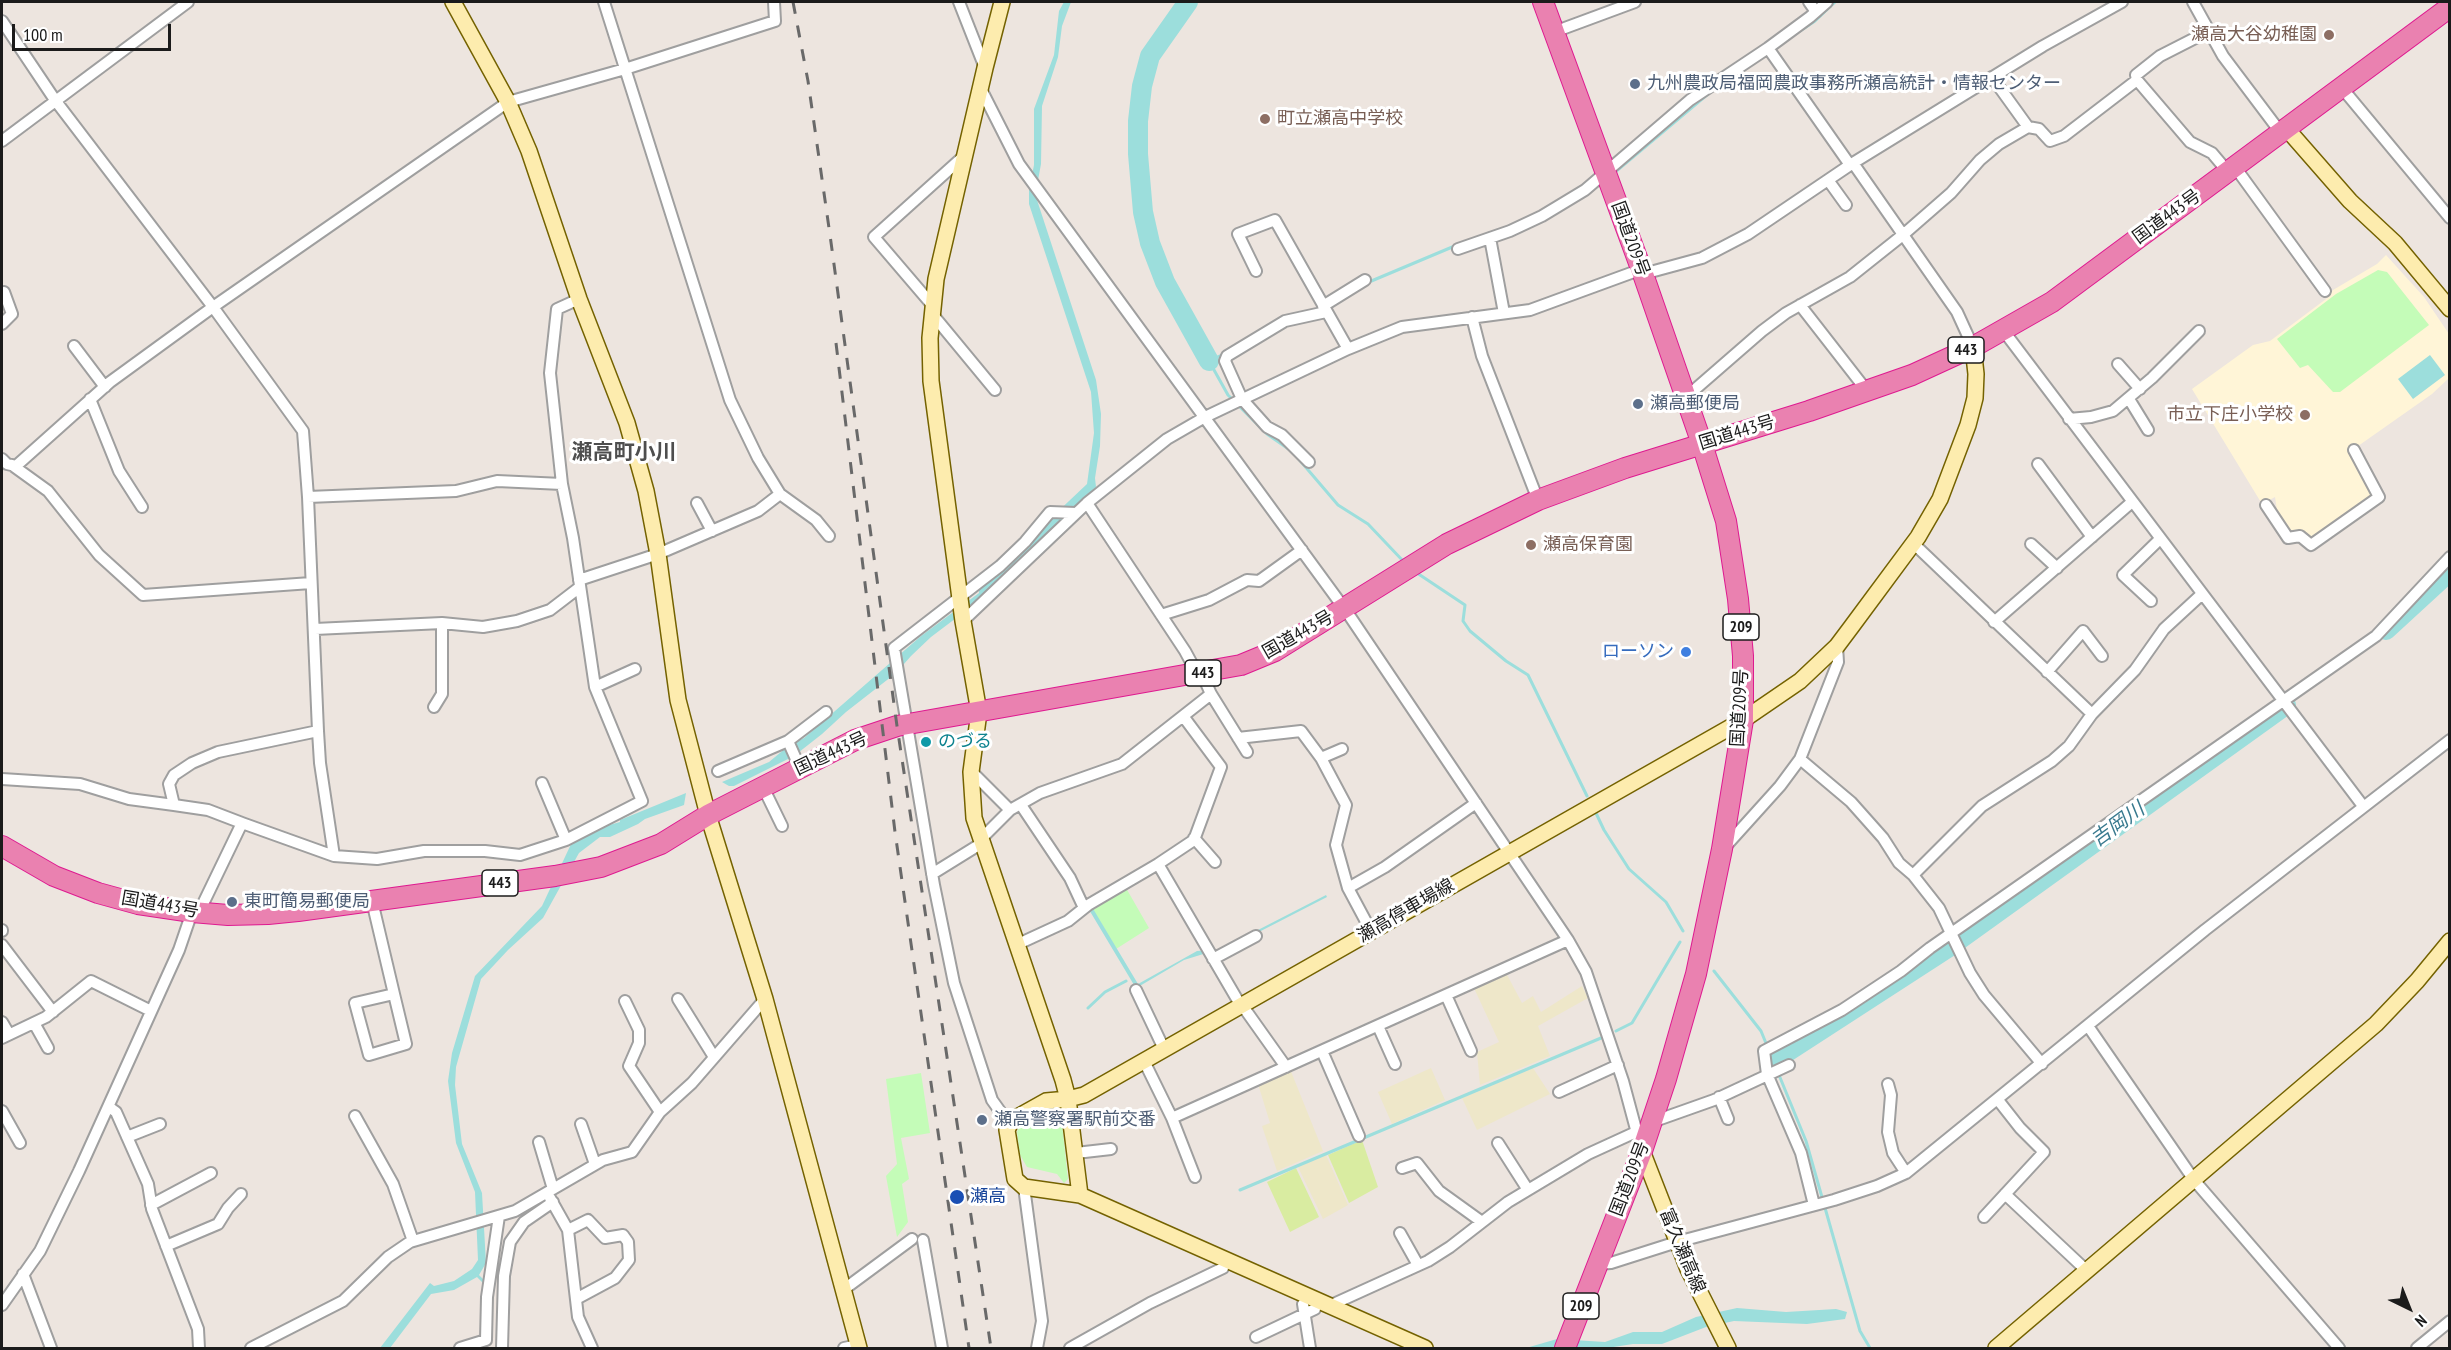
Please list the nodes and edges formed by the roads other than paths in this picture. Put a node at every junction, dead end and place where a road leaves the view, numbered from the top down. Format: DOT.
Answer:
graph roads {
  1 [pos="188,2"];
  2 [pos="453,2"];
  3 [pos="604,2"];
  4 [pos="774,2"];
  5 [pos="959,2"];
  6 [pos="1002,2"];
  7 [pos="1543,2"];
  8 [pos="1635,2"];
  9 [pos="1809,2"];
  10 [pos="1827,2"];
  11 [pos="2122,2"];
  12 [pos="2193,2"];
  13 [pos="2450,7"];
  14 [pos="1816,12"];
  15 [pos="2,21"];
  16 [pos="1554,32"];
  17 [pos="2209,32"];
  18 [pos="1768,48"];
  19 [pos="985,68"];
  20 [pos="625,69"];
  21 [pos="1992,77"];
  22 [pos="2137,80"];
  23 [pos="2342,88"];
  24 [pos="981,89"];
  25 [pos="55,100"];
  26 [pos="508,102"];
  27 [pos="2028,127"];
  28 [pos="2284,131"];
  29 [pos="2,141"];
  30 [pos="965,155"];
  31 [pos="1851,164"];
  32 [pos="2231,169"];
  33 [pos="1606,172"];
  34 [pos="1828,180"];
  35 [pos="1846,205"];
  36 [pos="2450,218"];
  37 [pos="1904,234"];
  38 [pos="1490,238"];
  39 [pos="1458,249"];
  40 [pos="1256,271"];
  41 [pos="1642,272"];
  42 [pos="1365,280"];
  43 [pos="2325,291"];
  44 [pos="4,292"];
  45 [pos="579,299"];
  46 [pos="1800,305"];
  47 [pos="213,307"];
  48 [pos="1325,309"];
  49 [pos="2450,309"];
  50 [pos="933,311"];
  51 [pos="1504,313"];
  52 [pos="1472,317"];
  53 [pos="2,324"];
  54 [pos="2003,330"];
  55 [pos="2199,331"];
  56 [pos="74,346"];
  57 [pos="1973,347"];
  58 [pos="1348,350"];
  59 [pos="2118,364"];
  60 [pos="105,387"];
  61 [pos="2140,389"];
  62 [pos="995,390"];
  63 [pos="1867,391"];
  64 [pos="1685,398"];
  65 [pos="90,399"];
  66 [pos="1242,399"];
  67 [pos="2129,399"];
  68 [pos="1204,417"];
  69 [pos="2069,418"];
  70 [pos="2148,430"];
  71 [pos="1702,444"];
  72 [pos="2355,450"];
  73 [pos="7,462"];
  74 [pos="1309,462"];
  75 [pos="2038,464"];
  76 [pos="562,484"];
  77 [pos="780,494"];
  78 [pos="308,497"];
  79 [pos="1538,500"];
  80 [pos="2132,502"];
  81 [pos="697,503"];
  82 [pos="1087,503"];
  83 [pos="2266,505"];
  84 [pos="142,507"];
  85 [pos="1076,513"];
  86 [pos="712,531"];
  87 [pos="829,536"];
  88 [pos="2092,537"];
  89 [pos="2160,539"];
  90 [pos="1913,543"];
  91 [pos="2031,544"];
  92 [pos="1302,550"];
  93 [pos="658,554"];
  94 [pos="2450,557"];
  95 [pos="2056,568"];
  96 [pos="312,583"];
  97 [pos="580,584"];
  98 [pos="2202,594"];
  99 [pos="960,597"];
  100 [pos="2151,602"];
  101 [pos="1344,609"];
  102 [pos="1161,615"];
  103 [pos="963,621"];
  104 [pos="1995,622"];
  105 [pos="442,623"];
  106 [pos="315,629"];
  107 [pos="1837,645"];
  108 [pos="2102,656"];
  109 [pos="635,669"];
  110 [pos="2047,672"];
  111 [pos="1200,674"];
  112 [pos="595,687"];
  113 [pos="1210,693"];
  114 [pos="2283,701"];
  115 [pos="434,706"];
  116 [pos="826,712"];
  117 [pos="980,712"];
  118 [pos="2092,714"];
  119 [pos="1183,716"];
  120 [pos="1743,720"];
  121 [pos="907,723"];
  122 [pos="318,731"];
  123 [pos="1238,738"];
  124 [pos="2450,740"];
  125 [pos="788,741"];
  126 [pos="1342,749"];
  127 [pos="1247,752"];
  128 [pos="1321,758"];
  129 [pos="1800,759"];
  130 [pos="800,768"];
  131 [pos="717,771"];
  132 [pos="971,771"];
  133 [pos="2,779"];
  134 [pos="542,783"];
  135 [pos="763,787"];
  136 [pos="1476,803"];
  137 [pos="174,805"];
  138 [pos="1021,805"];
  139 [pos="2363,806"];
  140 [pos="1010,810"];
  141 [pos="708,815"];
  142 [pos="242,823"];
  143 [pos="783,826"];
  144 [pos="1194,838"];
  145 [pos="566,840"];
  146 [pos="981,841"];
  147 [pos="2,846"];
  148 [pos="1722,849"];
  149 [pos="1510,852"];
  150 [pos="334,856"];
  151 [pos="1215,862"];
  152 [pos="1158,864"];
  153 [pos="932,874"];
  154 [pos="1913,875"];
  155 [pos="1348,888"];
  156 [pos="372,901"];
  157 [pos="1084,908"];
  158 [pos="192,912"];
  159 [pos="1371,931"];
  160 [pos="1953,934"];
  161 [pos="1257,936"];
  162 [pos="1568,940"];
  163 [pos="2450,940"];
  164 [pos="2,945"];
  165 [pos="1016,945"];
  166 [pos="1213,959"];
  167 [pos="1136,990"];
  168 [pos="394,994"];
  169 [pos="1446,995"];
  170 [pos="678,999"];
  171 [pos="765,999"];
  172 [pos="625,1001"];
  173 [pos="1241,1005"];
  174 [pos="151,1011"];
  175 [pos="53,1012"];
  176 [pos="2,1022"];
  177 [pos="34,1023"];
  178 [pos="1378,1026"];
  179 [pos="2088,1026"];
  180 [pos="5,1036"];
  181 [pos="48,1048"];
  182 [pos="1164,1049"];
  183 [pos="1322,1050"];
  184 [pos="1472,1051"];
  185 [pos="714,1057"];
  186 [pos="1144,1061"];
  187 [pos="1395,1064"];
  188 [pos="2042,1064"];
  189 [pos="1618,1065"];
  190 [pos="1789,1065"];
  191 [pos="1286,1066"];
  192 [pos="1767,1074"];
  193 [pos="1888,1084"];
  194 [pos="1559,1092"];
  195 [pos="1719,1097"];
  196 [pos="1068,1099"];
  197 [pos="1998,1100"];
  198 [pos="109,1107"];
  199 [pos="2,1111"];
  200 [pos="660,1112"];
  201 [pos="355,1116"];
  202 [pos="1172,1118"];
  203 [pos="1728,1119"];
  204 [pos="1012,1120"];
  205 [pos="160,1124"];
  206 [pos="581,1124"];
  207 [pos="1644,1127"];
  208 [pos="1359,1136"];
  209 [pos="127,1137"];
  210 [pos="539,1142"];
  211 [pos="20,1143"];
  212 [pos="1498,1143"];
  213 [pos="1111,1149"];
  214 [pos="1642,1151"];
  215 [pos="1076,1153"];
  216 [pos="595,1164"];
  217 [pos="1402,1168"];
  218 [pos="211,1173"];
  219 [pos="1906,1173"];
  220 [pos="1196,1178"];
  221 [pos="2194,1180"];
  222 [pos="1024,1187"];
  223 [pos="1528,1190"];
  224 [pos="241,1194"];
  225 [pos="2005,1194"];
  226 [pos="551,1195"];
  227 [pos="1080,1195"];
  228 [pos="151,1205"];
  229 [pos="1814,1205"];
  230 [pos="499,1216"];
  231 [pos="1984,1217"];
  232 [pos="1482,1222"];
  233 [pos="568,1230"];
  234 [pos="1400,1233"];
  235 [pos="414,1241"];
  236 [pos="1677,1242"];
  237 [pos="166,1246"];
  238 [pos="1597,1264"];
  239 [pos="1418,1265"];
  240 [pos="1223,1268"];
  241 [pos="2087,1271"];
  242 [pos="23,1274"];
  243 [pos="843,1290"];
  244 [pos="576,1299"];
  245 [pos="2,1305"];
  246 [pos="1313,1308"];
  247 [pos="2450,1321"];
  248 [pos="1256,1336"];
  249 [pos="854,1347"];
  250 [pos="51,1348"];
  251 [pos="199,1348"];
  252 [pos="251,1348"];
  253 [pos="460,1348"];
  254 [pos="502,1348"];
  255 [pos="592,1348"];
  256 [pos="942,1348"];
  257 [pos="1038,1348"];
  258 [pos="1070,1348"];
  259 [pos="1310,1348"];
  260 [pos="1425,1348"];
  261 [pos="1565,1348"];
  262 [pos="1728,1348"];
  263 [pos="1996,1348"];
  264 [pos="2339,1348"];
  265 [pos="2417,1348"];
  1 -- 25 [label="street"];
  2 -- 26 [label="street"];
  3 -- 20 [label="street"];
  4 -- 20 [label="street"];
  5 -- 19 [label="street"];
  6 -- 19 [label="street"];
  7 -- 16 [label="highway, 国道209号 / 209"];
  8 -- 16 [label="street"];
  9 -- 14 [label="street"];
  10 -- 14 [label="street"];
  11 -- 21 [label="street"];
  12 -- 17 [label="street"];
  13 -- 23 [label="highway, 国道443号 / 443"];
  14 -- 18 [label="street"];
  15 -- 25 [label="street"];
  16 -- 33 [label="highway, 国道209号 / 209"];
  17 -- 22 [label="street"];
  17 -- 28 [label="street"];
  18 -- 31 [label="street"];
  18 -- 33 [label="street"];
  19 -- 24 [label="street"];
  20 -- 26 [label="street"];
  20 -- 77 [label="street"];
  21 -- 27 [label="street"];
  21 -- 31 [label="street"];
  22 -- 27 [label="street"];
  22 -- 32 [label="street"];
  23 -- 28 [label="highway, 国道443号 / 443"];
  23 -- 36 [label="street"];
  24 -- 30 [label="street"];
  24 -- 68 [label="street"];
  25 -- 29 [label="street"];
  25 -- 47 [label="street"];
  26 -- 45 [label="street"];
  26 -- 47 [label="street"];
  27 -- 37 [label="street"];
  28 -- 32 [label="highway, 国道443号 / 443"];
  28 -- 49 [label="street"];
  30 -- 50 [label="street"];
  30 -- 50 [label="street"];
  31 -- 34 [label="street"];
  31 -- 37 [label="street"];
  32 -- 43 [label="street"];
  32 -- 54 [label="highway, 国道443号 / 443"];
  33 -- 38 [label="street"];
  33 -- 41 [label="highway, 国道209号 / 209"];
  34 -- 35 [label="street"];
  34 -- 41 [label="street"];
  37 -- 46 [label="street"];
  37 -- 57 [label="street"];
  38 -- 39 [label="street"];
  38 -- 51 [label="street"];
  40 -- 48 [label="street"];
  41 -- 51 [label="street"];
  41 -- 64 [label="highway, 国道209号 / 209"];
  42 -- 48 [label="street"];
  44 -- 53 [label="street"];
  45 -- 76 [label="street"];
  45 -- 93 [label="street"];
  46 -- 63 [label="street"];
  46 -- 64 [label="street"];
  47 -- 60 [label="street"];
  47 -- 78 [label="street"];
  48 -- 58 [label="street"];
  48 -- 66 [label="street"];
  50 -- 62 [label="street"];
  50 -- 99 [label="street"];
  51 -- 52 [label="street"];
  52 -- 58 [label="street"];
  52 -- 79 [label="street"];
  54 -- 57 [label="highway, 国道443号 / 443"];
  54 -- 69 [label="street"];
  55 -- 61 [label="street"];
  56 -- 60 [label="street"];
  57 -- 63 [label="highway, 国道443号 / 443"];
  57 -- 90 [label="street, 瀬高停車場線"];
  58 -- 66 [label="street"];
  59 -- 61 [label="street"];
  60 -- 65 [label="street"];
  61 -- 67 [label="street"];
  63 -- 71 [label="highway, 国道443号 / 443"];
  64 -- 71 [label="highway, 国道209号 / 209"];
  65 -- 73 [label="street"];
  65 -- 84 [label="street"];
  66 -- 68 [label="street"];
  66 -- 74 [label="street"];
  67 -- 69 [label="street"];
  67 -- 70 [label="street"];
  68 -- 82 [label="street"];
  68 -- 92 [label="street"];
  69 -- 80 [label="street"];
  71 -- 79 [label="highway, 国道443号 / 443"];
  71 -- 120 [label="highway, 国道209号 / 209"];
  72 -- 83 [label="street"];
  73 -- 96 [label="street"];
  75 -- 88 [label="street"];
  76 -- 78 [label="street"];
  76 -- 97 [label="street"];
  77 -- 86 [label="street"];
  77 -- 87 [label="street"];
  78 -- 96 [label="street"];
  79 -- 101 [label="highway, 国道443号 / 443"];
  80 -- 88 [label="street"];
  80 -- 89 [label="street"];
  81 -- 86 [label="street"];
  82 -- 85 [label="street"];
  82 -- 102 [label="street"];
  85 -- 99 [label="street"];
  85 -- 103 [label="street"];
  86 -- 93 [label="street"];
  88 -- 95 [label="street"];
  89 -- 98 [label="street"];
  89 -- 100 [label="street"];
  90 -- 104 [label="street"];
  90 -- 107 [label="street, 瀬高停車場線"];
  91 -- 95 [label="street"];
  92 -- 101 [label="street"];
  92 -- 102 [label="street"];
  93 -- 97 [label="street"];
  93 -- 141 [label="street"];
  94 -- 114 [label="street"];
  95 -- 104 [label="street"];
  96 -- 106 [label="street"];
  97 -- 105 [label="street"];
  97 -- 112 [label="street"];
  98 -- 114 [label="street"];
  98 -- 118 [label="street"];
  99 -- 103 [label="street"];
  99 -- 121 [label="street"];
  101 -- 111 [label="highway, 国道443号 / 443"];
  101 -- 136 [label="street"];
  102 -- 111 [label="street"];
  103 -- 117 [label="street"];
  104 -- 110 [label="street"];
  105 -- 106 [label="street"];
  105 -- 115 [label="street"];
  106 -- 122 [label="street"];
  107 -- 120 [label="street, 瀬高停車場線"];
  107 -- 129 [label="street"];
  108 -- 110 [label="street"];
  109 -- 112 [label="street"];
  110 -- 118 [label="street"];
  111 -- 113 [label="street"];
  111 -- 117 [label="highway, 国道443号 / 443"];
  112 -- 145 [label="street"];
  113 -- 119 [label="street"];
  113 -- 123 [label="street"];
  114 -- 139 [label="street"];
  114 -- 160 [label="street"];
  116 -- 125 [label="street"];
  117 -- 121 [label="highway, 国道443号 / 443"];
  117 -- 132 [label="street"];
  118 -- 154 [label="street"];
  119 -- 138 [label="street"];
  119 -- 144 [label="street"];
  120 -- 148 [label="highway, 国道209号 / 209"];
  120 -- 149 [label="street, 瀬高停車場線"];
  121 -- 130 [label="highway, 国道443号 / 443"];
  121 -- 153 [label="street"];
  122 -- 137 [label="street"];
  122 -- 150 [label="street"];
  123 -- 127 [label="street"];
  123 -- 128 [label="street"];
  124 -- 139 [label="street"];
  125 -- 130 [label="street"];
  125 -- 131 [label="street"];
  126 -- 128 [label="street"];
  128 -- 155 [label="street"];
  129 -- 148 [label="street"];
  129 -- 154 [label="street"];
  130 -- 135 [label="highway, 国道443号 / 443"];
  132 -- 140 [label="street"];
  132 -- 146 [label="street"];
  133 -- 137 [label="street"];
  134 -- 145 [label="street"];
  135 -- 141 [label="highway, 国道443号 / 443"];
  135 -- 143 [label="street"];
  136 -- 149 [label="street"];
  136 -- 155 [label="street"];
  137 -- 142 [label="street"];
  138 -- 140 [label="street"];
  138 -- 157 [label="street"];
  139 -- 179 [label="street"];
  140 -- 146 [label="street"];
  141 -- 156 [label="highway, 国道443号 / 443"];
  141 -- 171 [label="street"];
  142 -- 150 [label="street"];
  142 -- 158 [label="street"];
  144 -- 151 [label="street"];
  144 -- 152 [label="street"];
  145 -- 150 [label="street"];
  146 -- 153 [label="street"];
  146 -- 165 [label="street"];
  147 -- 158 [label="highway, 国道443号 / 443"];
  148 -- 207 [label="highway, 国道209号 / 209"];
  149 -- 159 [label="street, 瀬高停車場線"];
  149 -- 162 [label="street"];
  152 -- 157 [label="street"];
  152 -- 166 [label="street"];
  153 -- 204 [label="street"];
  154 -- 160 [label="street"];
  155 -- 159 [label="street"];
  156 -- 158 [label="highway, 国道443号 / 443"];
  156 -- 168 [label="street"];
  157 -- 165 [label="street"];
  158 -- 174 [label="street"];
  159 -- 173 [label="street, 瀬高停車場線"];
  160 -- 188 [label="street"];
  160 -- 192 [label="street"];
  161 -- 166 [label="street"];
  162 -- 169 [label="street"];
  162 -- 189 [label="street"];
  163 -- 221 [label="street"];
  164 -- 175 [label="street"];
  165 -- 196 [label="street"];
  166 -- 173 [label="street"];
  167 -- 182 [label="street"];
  168 -- 168 [label="street"];
  169 -- 178 [label="street"];
  169 -- 184 [label="street"];
  170 -- 185 [label="street"];
  171 -- 185 [label="street"];
  171 -- 243 [label="street"];
  172 -- 200 [label="street"];
  173 -- 182 [label="street, 瀬高停車場線"];
  173 -- 191 [label="street"];
  174 -- 175 [label="street"];
  174 -- 198 [label="street"];
  175 -- 177 [label="street"];
  176 -- 180 [label="street"];
  177 -- 180 [label="street"];
  177 -- 181 [label="street"];
  178 -- 183 [label="street"];
  178 -- 187 [label="street"];
  179 -- 188 [label="street"];
  179 -- 221 [label="street"];
  182 -- 186 [label="street, 瀬高停車場線"];
  183 -- 191 [label="street"];
  183 -- 208 [label="street"];
  185 -- 200 [label="street"];
  186 -- 196 [label="street, 瀬高停車場線"];
  186 -- 202 [label="street"];
  188 -- 197 [label="street"];
  189 -- 194 [label="street"];
  189 -- 207 [label="street"];
  190 -- 192 [label="street"];
  191 -- 202 [label="street"];
  192 -- 195 [label="street"];
  192 -- 229 [label="street"];
  193 -- 219 [label="street"];
  195 -- 203 [label="street"];
  195 -- 207 [label="street"];
  196 -- 204 [label="street, 瀬高停車場線"];
  196 -- 215 [label="street"];
  197 -- 219 [label="street"];
  197 -- 225 [label="street"];
  198 -- 209 [label="street"];
  198 -- 242 [label="street"];
  199 -- 211 [label="street"];
  200 -- 216 [label="street"];
  201 -- 235 [label="street"];
  202 -- 220 [label="street"];
  204 -- 222 [label="street"];
  205 -- 209 [label="street"];
  206 -- 216 [label="street"];
  207 -- 214 [label="highway, 国道209号 / 209"];
  207 -- 223 [label="street"];
  209 -- 228 [label="street"];
  210 -- 226 [label="street"];
  212 -- 223 [label="street"];
  213 -- 215 [label="street"];
  214 -- 236 [label="street, 富久瀬高線"];
  214 -- 238 [label="highway, 国道209号 / 209"];
  215 -- 227 [label="street"];
  216 -- 226 [label="street"];
  217 -- 232 [label="street"];
  218 -- 228 [label="street"];
  219 -- 229 [label="street"];
  221 -- 241 [label="street"];
  221 -- 264 [label="street"];
  222 -- 227 [label="street"];
  222 -- 257 [label="street"];
  223 -- 232 [label="street"];
  224 -- 237 [label="street"];
  225 -- 231 [label="street"];
  225 -- 241 [label="street"];
  226 -- 230 [label="street"];
  226 -- 233 [label="street"];
  226 -- 254 [label="street"];
  227 -- 246 [label="street"];
  228 -- 237 [label="street"];
  229 -- 236 [label="street"];
  230 -- 235 [label="street"];
  230 -- 253 [label="street"];
  232 -- 239 [label="street"];
  233 -- 244 [label="street"];
  233 -- 244 [label="street"];
  234 -- 239 [label="street"];
  235 -- 252 [label="street"];
  236 -- 238 [label="street"];
  236 -- 262 [label="street, 富久瀬高線"];
  237 -- 251 [label="street"];
  238 -- 261 [label="highway, 国道209号 / 209"];
  239 -- 246 [label="street"];
  240 -- 258 [label="street"];
  241 -- 263 [label="street"];
  242 -- 245 [label="street"];
  242 -- 250 [label="street"];
  243 -- 249 [label="street"];
  243 -- 256 [label="street"];
  244 -- 255 [label="street"];
  246 -- 248 [label="street"];
  246 -- 259 [label="street"];
  246 -- 260 [label="street"];
  247 -- 265 [label="street"];
}
